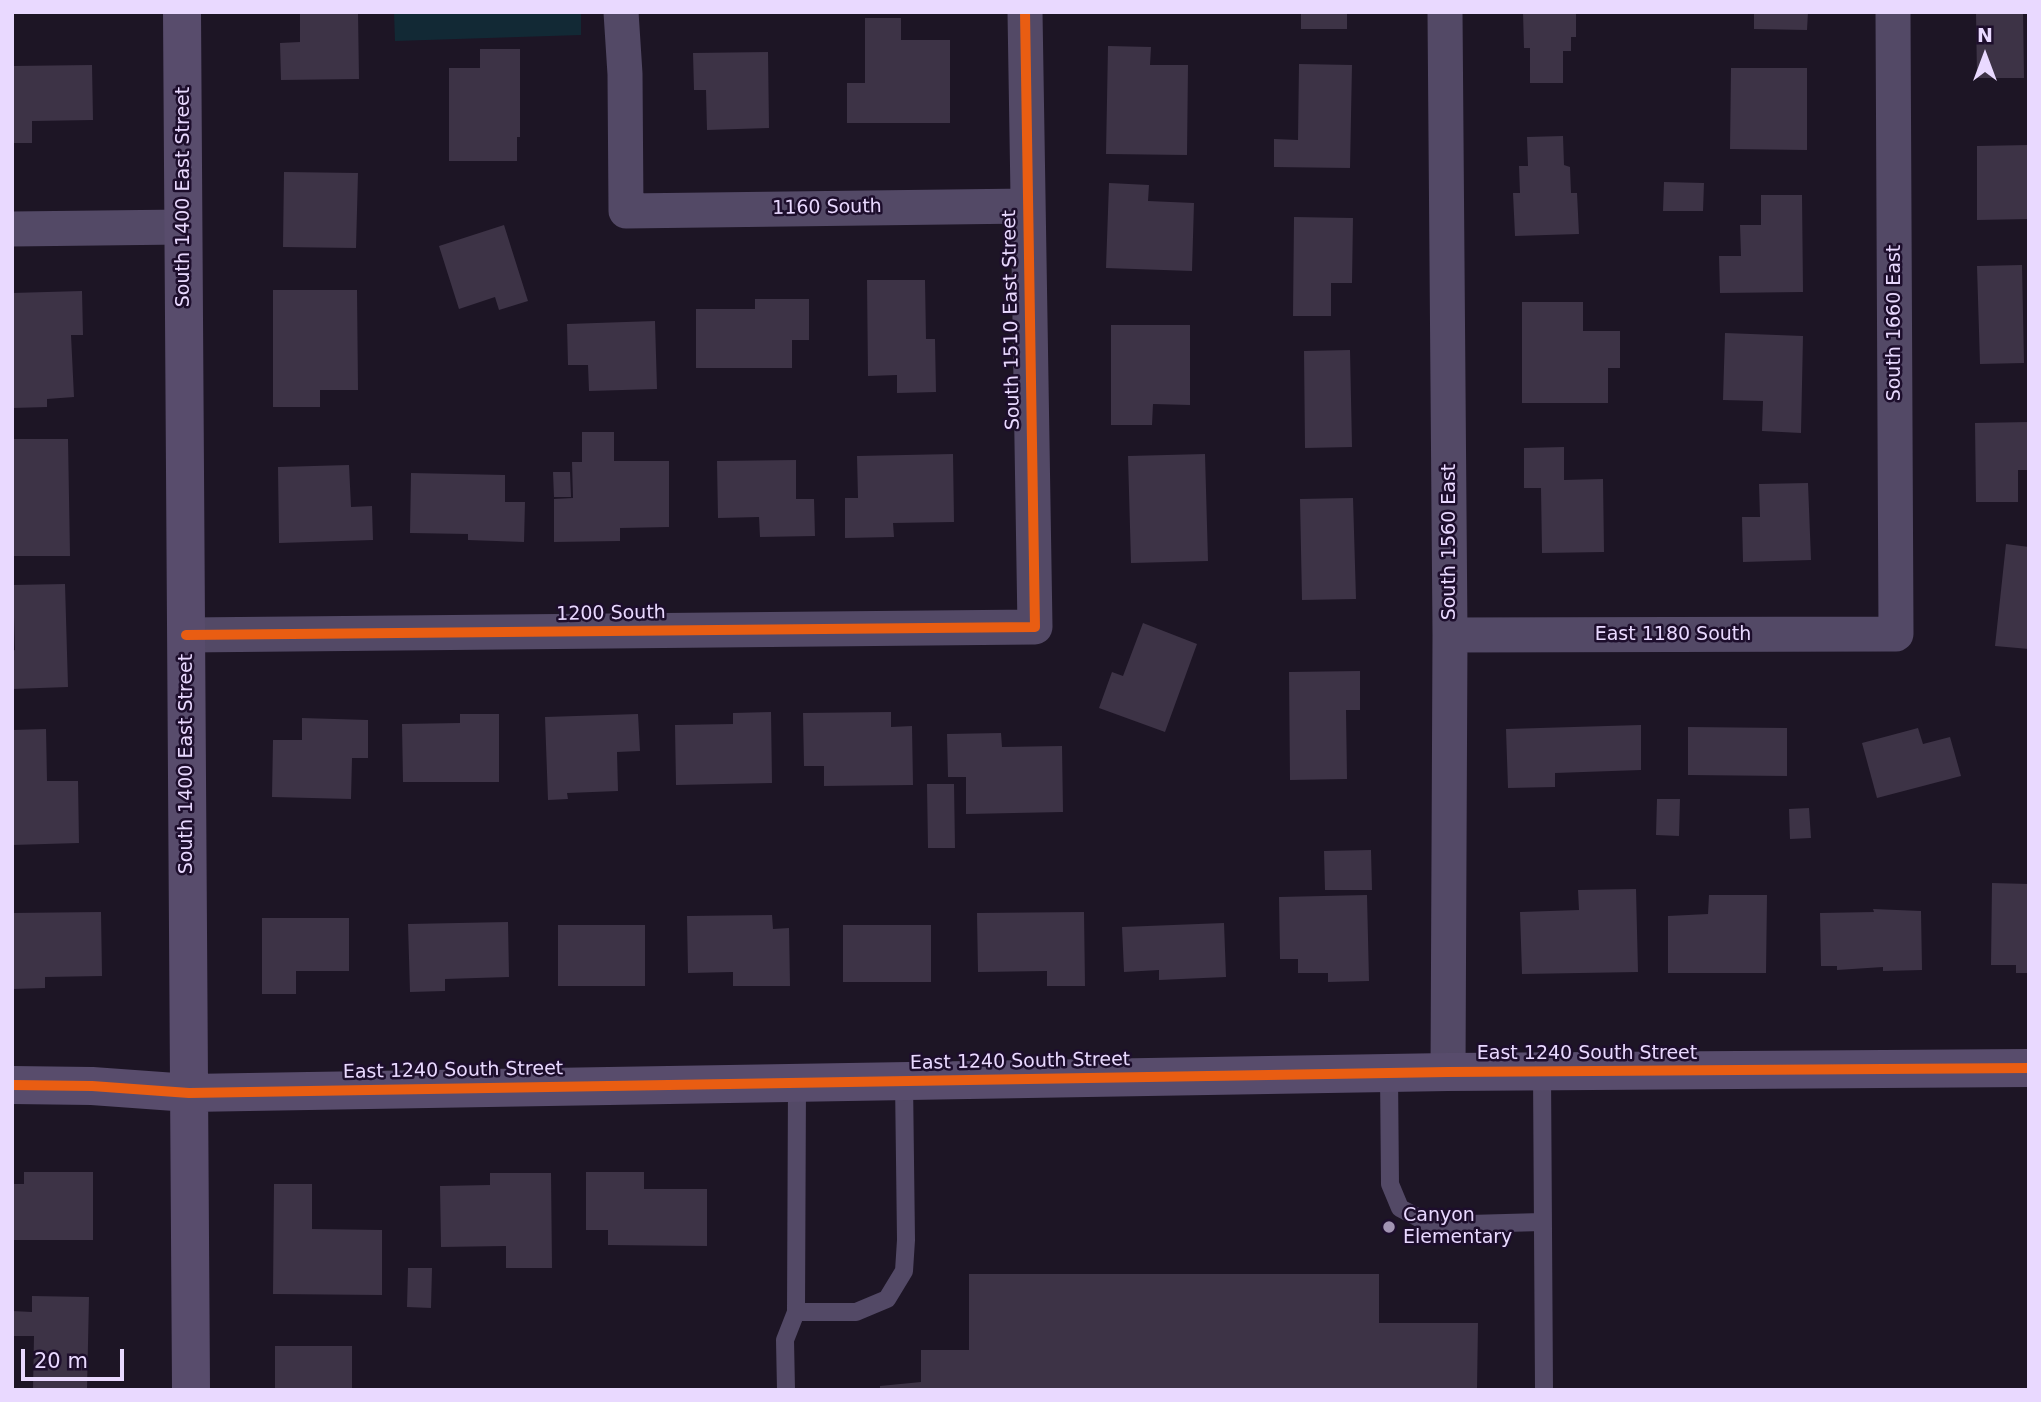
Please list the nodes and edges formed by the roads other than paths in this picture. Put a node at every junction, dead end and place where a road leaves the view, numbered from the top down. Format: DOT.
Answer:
graph roads {
  1 [pos="183,12"];
  2 [pos="621,12"];
  3 [pos="1024,12"];
  4 [pos="1446,12"];
  5 [pos="1893,12"];
  6 [pos="1028,205"];
  7 [pos="184,227"];
  8 [pos="12,229"];
  9 [pos="1035,627"];
  10 [pos="1896,634"];
  11 [pos="186,635"];
  12 [pos="1450,635"];
  13 [pos="2029,1068"];
  14 [pos="1448,1072"];
  15 [pos="1542,1072"];
  16 [pos="1389,1073"];
  17 [pos="904,1081"];
  18 [pos="797,1083"];
  19 [pos="12,1085"];
  20 [pos="189,1093"];
  21 [pos="1542,1222"];
  22 [pos="796,1312"];
  23 [pos="191,1390"];
  24 [pos="786,1390"];
  25 [pos="1544,1390"];
  1 -- 7 [label="street, South 1400 East Street"];
  2 -- 6 [label="street, 1160 South"];
  3 -- 6 [label="street, South 1510 East Street"];
  4 -- 12 [label="street, South 1560 East"];
  5 -- 10 [label="street, South 1660 East"];
  6 -- 9 [label="street, South 1510 East Street"];
  7 -- 8 [label="street"];
  7 -- 11 [label="street, South 1400 East Street"];
  9 -- 11 [label="street, 1200 South"];
  10 -- 12 [label="street, East 1180 South"];
  11 -- 20 [label="street, South 1400 East Street"];
  12 -- 14 [label="street, South 1560 East"];
  13 -- 15 [label="street, East 1240 South Street"];
  14 -- 15 [label="street, East 1240 South Street"];
  14 -- 16 [label="street, East 1240 South Street"];
  15 -- 21 [label="lane"];
  16 -- 17 [label="street, East 1240 South Street"];
  16 -- 21 [label="lane"];
  17 -- 18 [label="street, East 1240 South Street"];
  17 -- 22 [label="lane"];
  18 -- 20 [label="street, East 1240 South Street"];
  18 -- 22 [label="lane"];
  19 -- 20 [label="street, East 1240 South Street"];
  20 -- 23 [label="street, South 1400 East Street"];
  21 -- 25 [label="lane"];
  22 -- 24 [label="lane"];
}
